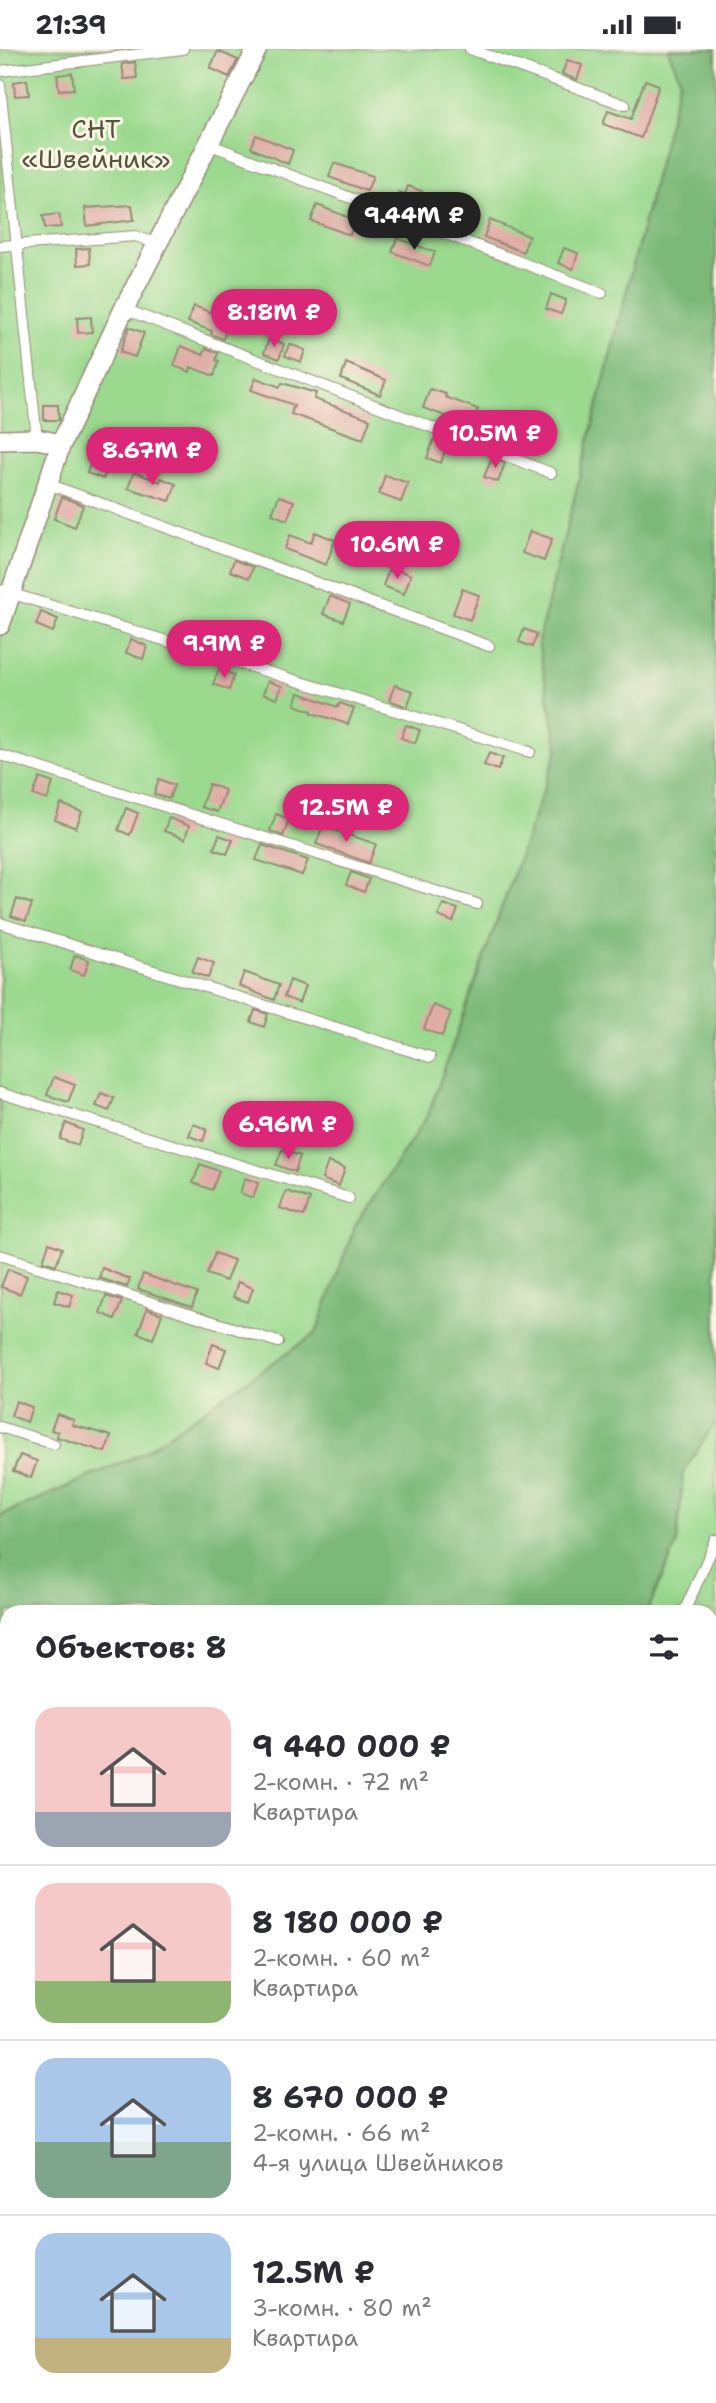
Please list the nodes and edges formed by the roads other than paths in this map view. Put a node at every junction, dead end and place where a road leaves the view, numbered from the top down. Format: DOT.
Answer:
graph roads {
  1 [pos="183,49"];
  2 [pos="257,49"];
  3 [pos="470,49"];
  4 [pos="0,71"];
  5 [pos="0,85"];
  6 [pos="625,105"];
  7 [pos="207,144"];
  8 [pos="17,244"];
  9 [pos="156,244"];
  10 [pos="0,246"];
  11 [pos="601,293"];
  12 [pos="124,309"];
  13 [pos="37,439"];
  14 [pos="0,440"];
  15 [pos="61,444"];
  16 [pos="551,473"];
  17 [pos="48,484"];
  18 [pos="5,591"];
  19 [pos="0,625"];
  20 [pos="489,646"];
  21 [pos="530,752"];
  22 [pos="0,755"];
  23 [pos="477,904"];
  24 [pos="0,923"];
  25 [pos="430,1057"];
  26 [pos="0,1093"];
  27 [pos="349,1198"];
  28 [pos="0,1255"];
  29 [pos="278,1342"];
  30 [pos="0,1427"];
  31 [pos="54,1444"];
  32 [pos="716,1540"];
  33 [pos="687,1605"];
  1 -- 4 [label="lane"];
  2 -- 7 [label="street"];
  3 -- 6 [label="lane"];
  5 -- 8 [label="lane"];
  7 -- 9 [label="street"];
  7 -- 11 [label="lane"];
  8 -- 9 [label="lane"];
  8 -- 10 [label="lane"];
  8 -- 13 [label="lane"];
  9 -- 12 [label="street"];
  12 -- 15 [label="street"];
  12 -- 16 [label="lane"];
  13 -- 14 [label="street"];
  13 -- 15 [label="street"];
  15 -- 17 [label="street"];
  17 -- 18 [label="street"];
  17 -- 20 [label="lane"];
  18 -- 19 [label="street"];
  18 -- 21 [label="lane"];
  22 -- 23 [label="lane"];
  24 -- 25 [label="lane"];
  26 -- 27 [label="lane"];
  28 -- 29 [label="lane"];
  30 -- 31 [label="lane"];
  32 -- 33 [label="lane"];
}
